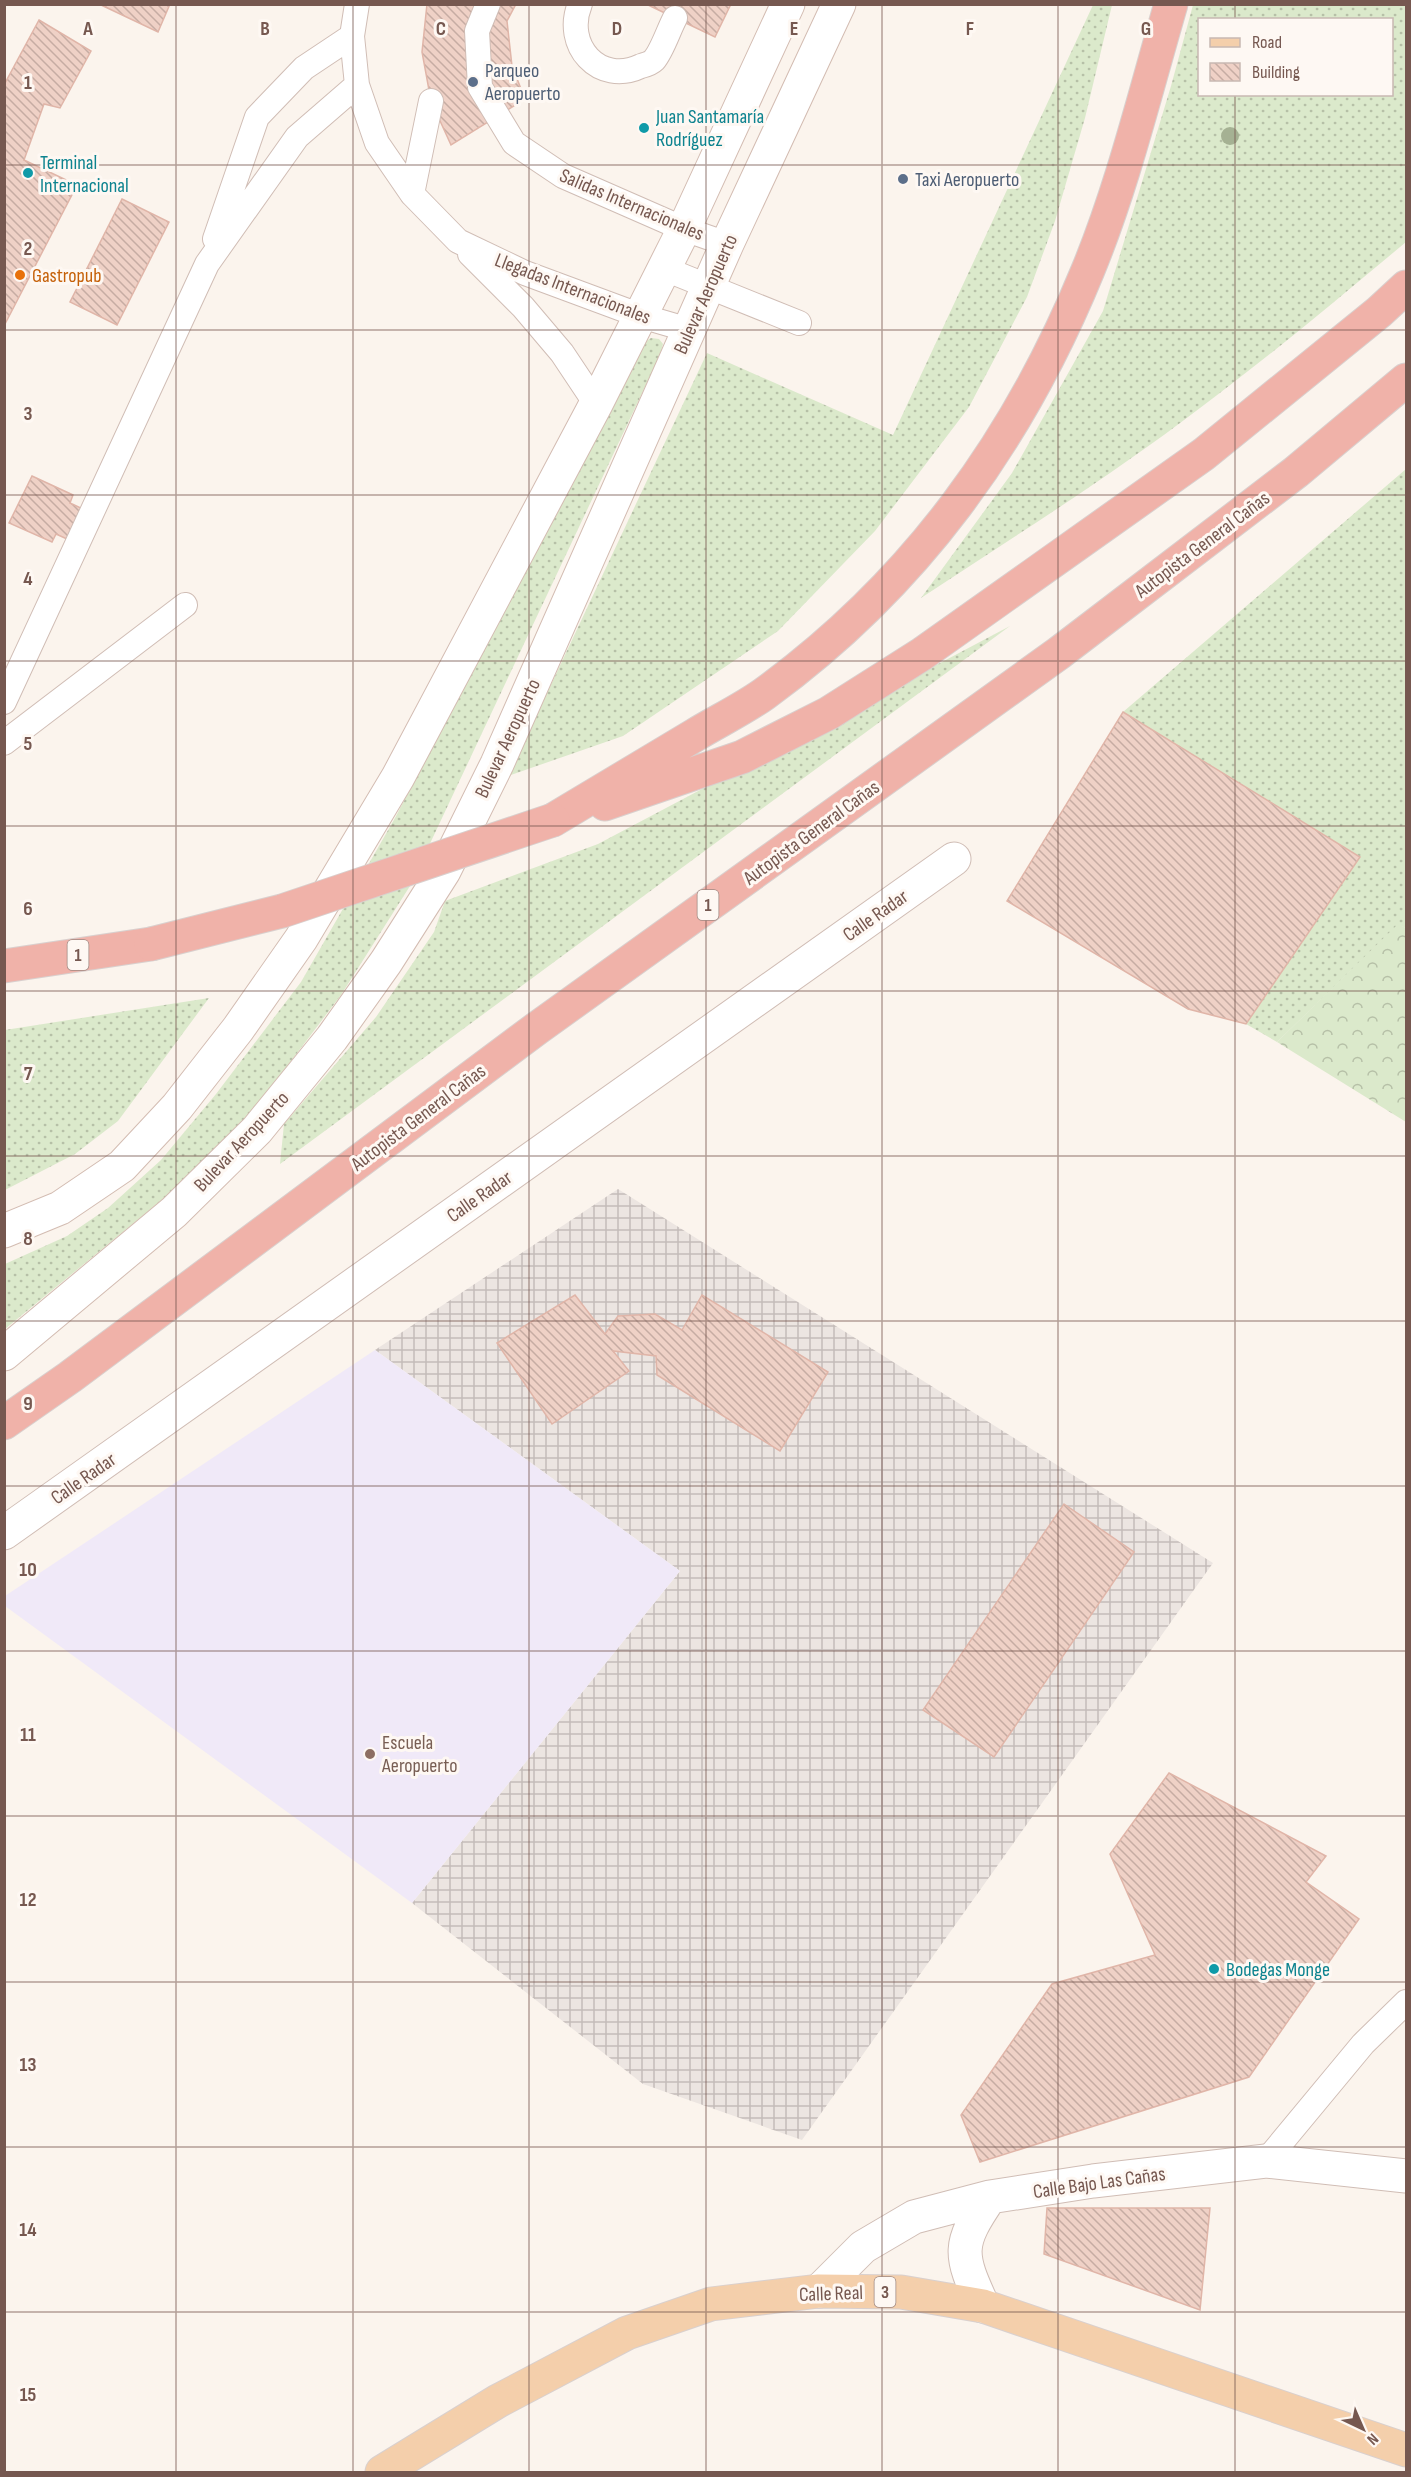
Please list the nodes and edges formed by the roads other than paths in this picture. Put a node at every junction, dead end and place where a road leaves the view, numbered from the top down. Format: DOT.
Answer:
graph roads {
  1 [pos="357,4"];
  2 [pos="488,4"];
  3 [pos="580,4"];
  4 [pos="788,4"];
  5 [pos="839,4"];
  6 [pos="1171,4"];
  7 [pos="675,18"];
  8 [pos="352,36"];
  9 [pos="357,85"];
  10 [pos="431,100"];
  11 [pos="412,194"];
  12 [pos="684,229"];
  13 [pos="458,241"];
  14 [pos="727,244"];
  15 [pos="207,264"];
  16 [pos="665,269"];
  17 [pos="709,285"];
  18 [pos="1407,286"];
  19 [pos="641,316"];
  20 [pos="799,323"];
  21 [pos="689,330"];
  22 [pos="1407,380"];
  23 [pos="596,404"];
  24 [pos="185,605"];
  25 [pos="4,702"];
  26 [pos="4,743"];
  27 [pos="553,820"];
  28 [pos="954,859"];
  29 [pos="4,966"];
  30 [pos="4,1231"];
  31 [pos="4,1354"];
  32 [pos="4,1423"];
  33 [pos="4,1533"];
  34 [pos="1407,2002"];
  35 [pos="1266,2161"];
  36 [pos="1407,2176"];
  37 [pos="990,2197"];
  38 [pos="819,2291"];
  39 [pos="983,2306"];
  40 [pos="1407,2450"];
  41 [pos="382,2472"];
  1 -- 8 [label="lane, Llegadas Internacionales"];
  2 -- 12 [label="lane, Salidas Internacionales"];
  3 -- 7 [label="lane"];
  4 -- 12 [label="street"];
  5 -- 14 [label="street, Bulevar Aeropuerto"];
  6 -- 27 [label="highway"];
  8 -- 9 [label="lane, Llegadas Internacionales"];
  8 -- 15 [label="lane"];
  9 -- 11 [label="lane, Llegadas Internacionales"];
  9 -- 15 [label="lane"];
  10 -- 11 [label="lane"];
  11 -- 13 [label="lane, Llegadas Internacionales"];
  12 -- 14 [label="lane, Salidas Internacionales"];
  12 -- 16 [label="street"];
  13 -- 19 [label="lane, Llegadas Internacionales"];
  13 -- 23 [label="lane, Llegadas Internacionales"];
  14 -- 17 [label="street, Bulevar Aeropuerto"];
  15 -- 25 [label="lane"];
  16 -- 17 [label="lane"];
  16 -- 19 [label="street"];
  17 -- 20 [label="lane"];
  17 -- 21 [label="street, Bulevar Aeropuerto"];
  18 -- 27 [label="highway, 1"];
  19 -- 21 [label="lane, Llegadas Internacionales"];
  19 -- 23 [label="street"];
  21 -- 31 [label="street, Bulevar Aeropuerto"];
  22 -- 32 [label="highway, Autopista General Cañas / 1"];
  23 -- 30 [label="street"];
  24 -- 26 [label="lane"];
  27 -- 29 [label="highway, 1, bridge"];
  28 -- 33 [label="street, Calle Radar"];
  34 -- 35 [label="lane"];
  35 -- 36 [label="street, Calle Bajo Las Cañas"];
  35 -- 37 [label="street, Calle Bajo Las Cañas"];
  37 -- 38 [label="street, Calle Bajo Las Cañas"];
  37 -- 39 [label="street"];
  38 -- 39 [label="main road, Calle Real / 3"];
  38 -- 41 [label="main road, Calle Real / 3"];
  39 -- 40 [label="main road, Calle Real / 3"];
}
